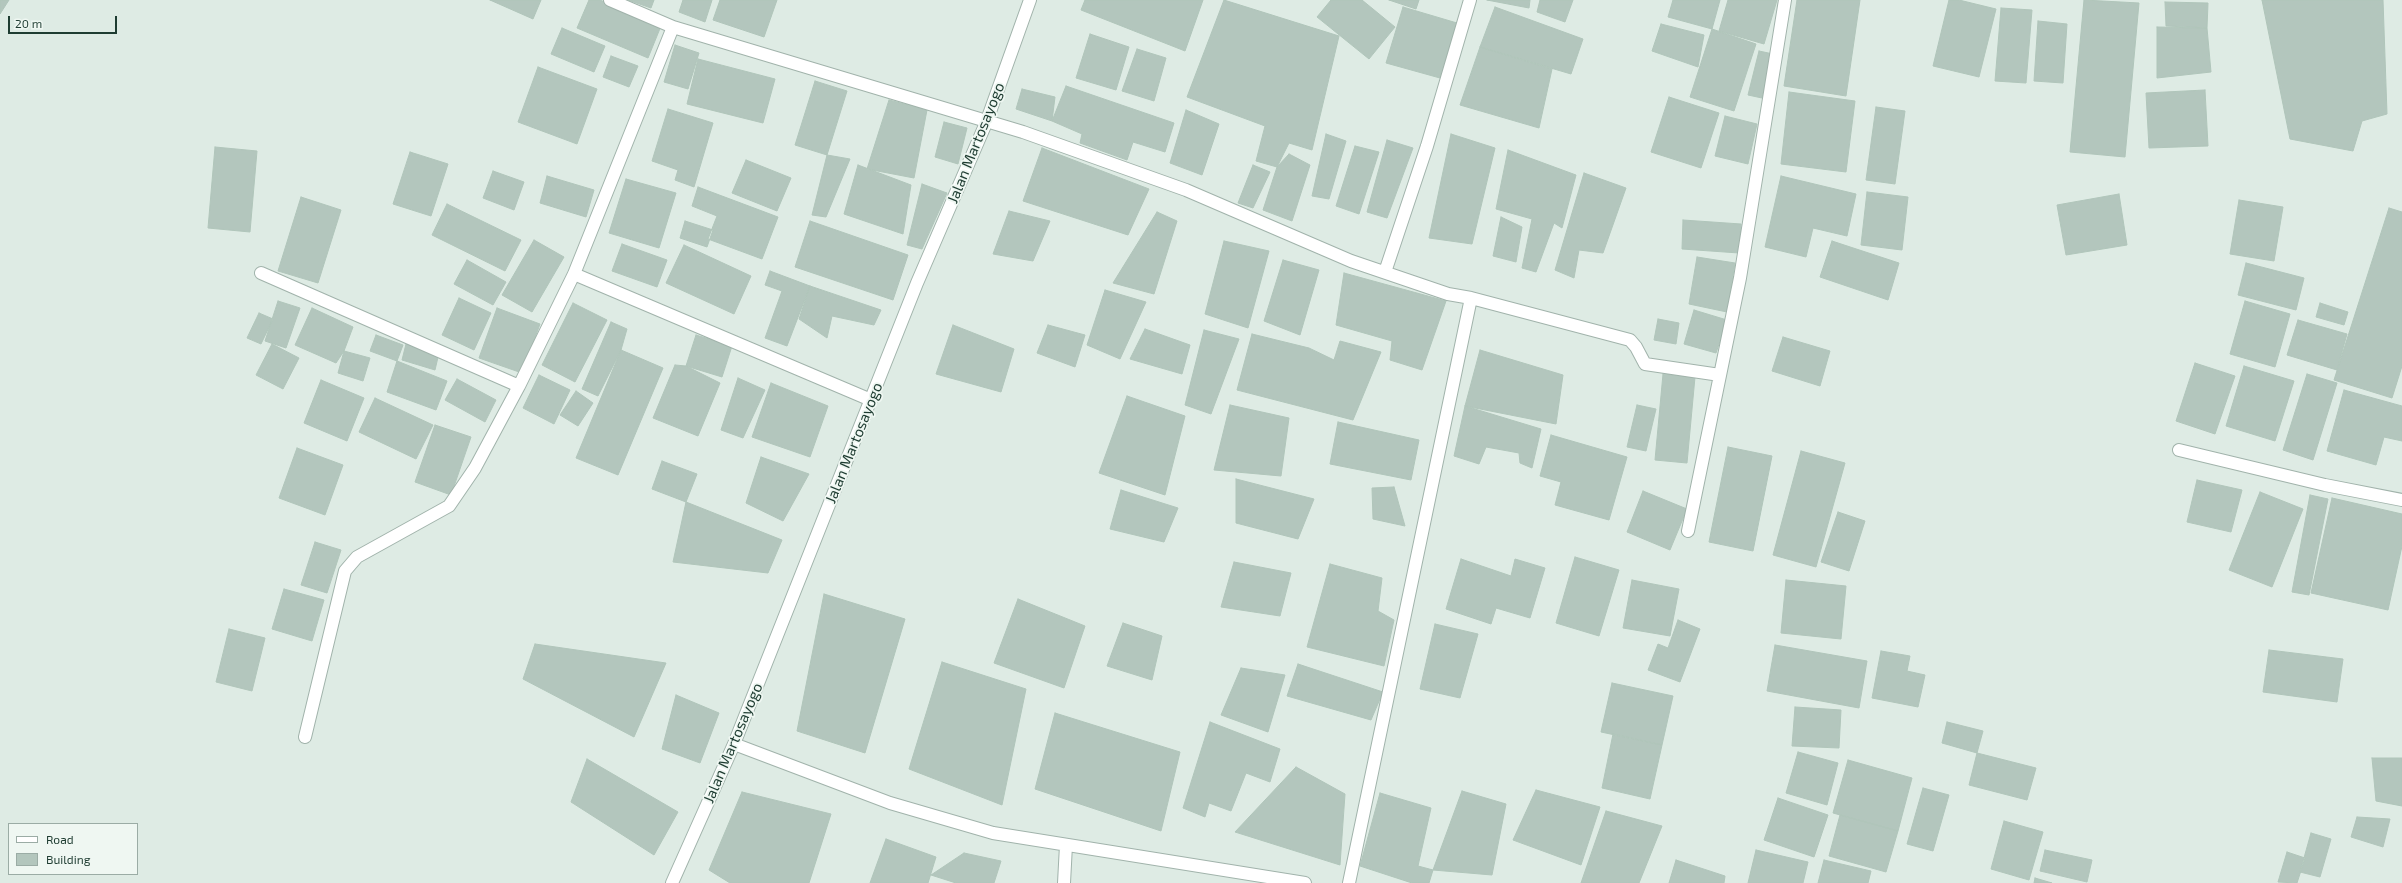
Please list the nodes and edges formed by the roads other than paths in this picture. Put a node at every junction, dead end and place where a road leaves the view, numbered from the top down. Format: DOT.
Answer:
graph roads {
  1 [pos="610,0"];
  2 [pos="1030,0"];
  3 [pos="1470,0"];
  4 [pos="1785,0"];
  5 [pos="673,27"];
  6 [pos="986,123"];
  7 [pos="1385,272"];
  8 [pos="261,273"];
  9 [pos="574,274"];
  10 [pos="1471,298"];
  11 [pos="1720,375"];
  12 [pos="520,386"];
  13 [pos="871,400"];
  14 [pos="2179,450"];
  15 [pos="2402,500"];
  16 [pos="1688,531"];
  17 [pos="305,737"];
  18 [pos="734,744"];
  19 [pos="1066,845"];
  20 [pos="672,883"];
  21 [pos="1064,883"];
  22 [pos="1305,883"];
  23 [pos="1349,883"];
  1 -- 5 [label="street"];
  2 -- 6 [label="street, Jalan Martosayogo"];
  3 -- 7 [label="street"];
  4 -- 11 [label="street"];
  5 -- 6 [label="street"];
  5 -- 9 [label="street"];
  6 -- 7 [label="street"];
  6 -- 13 [label="street, Jalan Martosayogo"];
  7 -- 10 [label="street"];
  8 -- 12 [label="street"];
  9 -- 12 [label="street"];
  9 -- 13 [label="street"];
  10 -- 11 [label="street"];
  10 -- 23 [label="street"];
  11 -- 16 [label="street"];
  12 -- 17 [label="street"];
  13 -- 18 [label="street, Jalan Martosayogo"];
  14 -- 15 [label="street"];
  18 -- 19 [label="street"];
  18 -- 20 [label="street, Jalan Martosayogo"];
  19 -- 21 [label="street"];
  19 -- 22 [label="street"];
}
